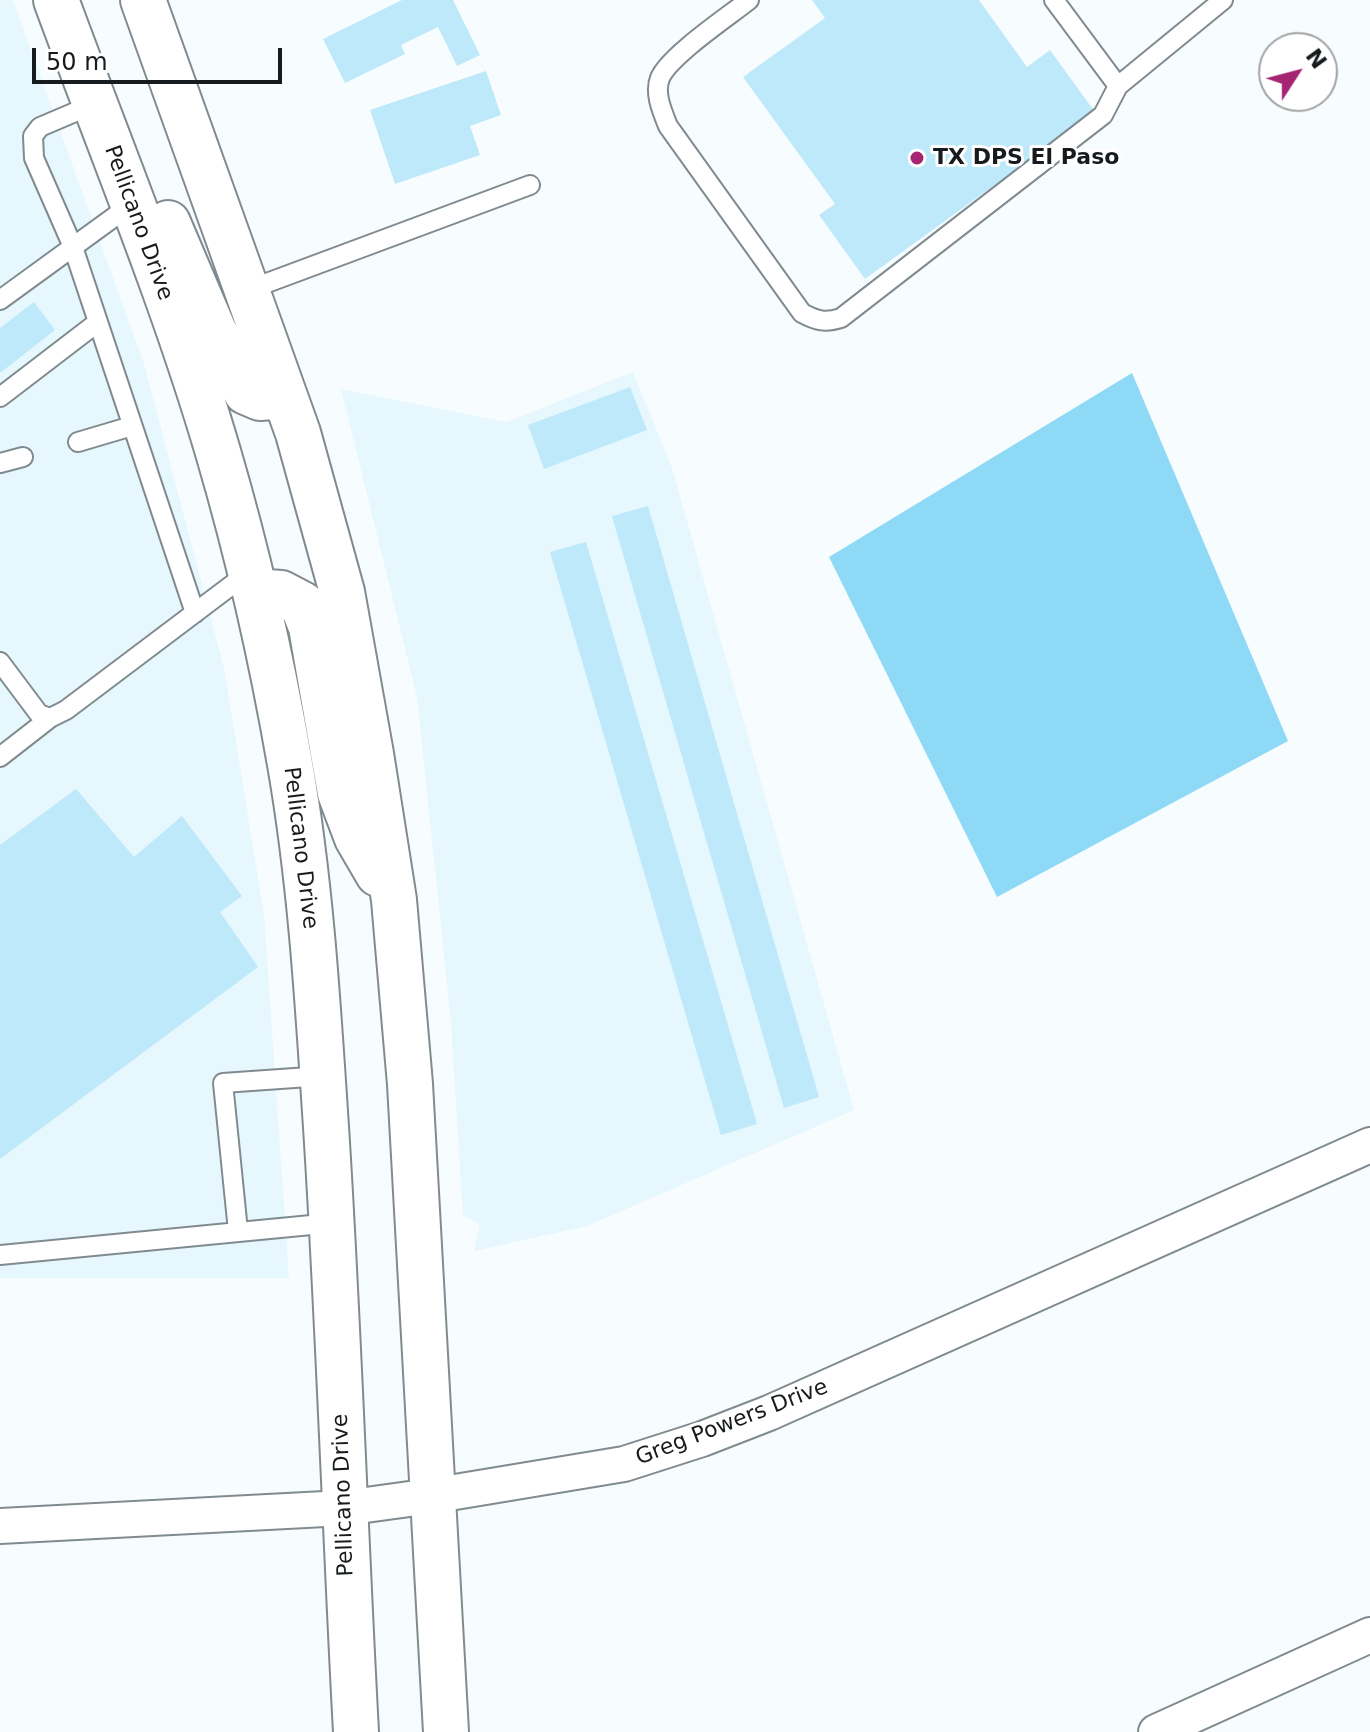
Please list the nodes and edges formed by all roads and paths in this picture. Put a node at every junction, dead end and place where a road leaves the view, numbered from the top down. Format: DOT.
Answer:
graph roads {
  1 [pos="56,0"];
  2 [pos="143,0"];
  3 [pos="749,0"];
  4 [pos="1054,0"];
  5 [pos="1223,0"];
  6 [pos="1118,86"];
  7 [pos="95,107"];
  8 [pos="530,185"];
  9 [pos="132,204"];
  10 [pos="73,247"];
  11 [pos="248,290"];
  12 [pos="0,300"];
  13 [pos="98,322"];
  14 [pos="284,396"];
  15 [pos="0,397"];
  16 [pos="132,426"];
  17 [pos="78,442"];
  18 [pos="23,457"];
  19 [pos="0,463"];
  20 [pos="252,582"];
  21 [pos="195,613"];
  22 [pos="0,662"];
  23 [pos="50,718"];
  24 [pos="0,757"];
  25 [pos="394,900"];
  26 [pos="323,1076"];
  27 [pos="1370,1145"];
  28 [pos="332,1223"];
  29 [pos="238,1231"];
  30 [pos="0,1255"];
  31 [pos="431,1496"];
  32 [pos="344,1508"];
  33 [pos="0,1526"];
  34 [pos="1370,1635"];
  35 [pos="356,1732"];
  36 [pos="446,1732"];
  37 [pos="1156,1732"];
  1 -- 7 [label="main road, Pellicano Drive"];
  2 -- 11 [label="main road"];
  3 -- 6 [label="lane"];
  4 -- 6 [label="lane"];
  5 -- 6 [label="lane"];
  7 -- 9 [label="main road, Pellicano Drive"];
  7 -- 10 [label="lane"];
  7 -- 14 [label="main road"];
  8 -- 11 [label="lane"];
  9 -- 10 [label="lane"];
  9 -- 20 [label="main road, Pellicano Drive"];
  10 -- 12 [label="lane"];
  10 -- 13 [label="lane"];
  11 -- 14 [label="main road"];
  13 -- 15 [label="lane"];
  13 -- 16 [label="lane"];
  14 -- 25 [label="main road"];
  16 -- 17 [label="lane"];
  16 -- 21 [label="lane"];
  18 -- 19 [label="lane"];
  20 -- 21 [label="lane"];
  20 -- 25 [label="main road"];
  20 -- 26 [label="main road, Pellicano Drive"];
  21 -- 23 [label="lane"];
  22 -- 23 [label="lane"];
  23 -- 24 [label="lane"];
  25 -- 31 [label="main road"];
  26 -- 28 [label="main road, Pellicano Drive"];
  26 -- 29 [label="lane"];
  27 -- 31 [label="street, Greg Powers Drive"];
  28 -- 29 [label="lane"];
  28 -- 32 [label="main road, Pellicano Drive"];
  29 -- 30 [label="lane"];
  31 -- 32 [label="street, Greg Powers Drive"];
  31 -- 36 [label="main road"];
  32 -- 33 [label="street, Greg Powers Drive"];
  32 -- 35 [label="main road, Pellicano Drive"];
  34 -- 37 [label="street"];
}
